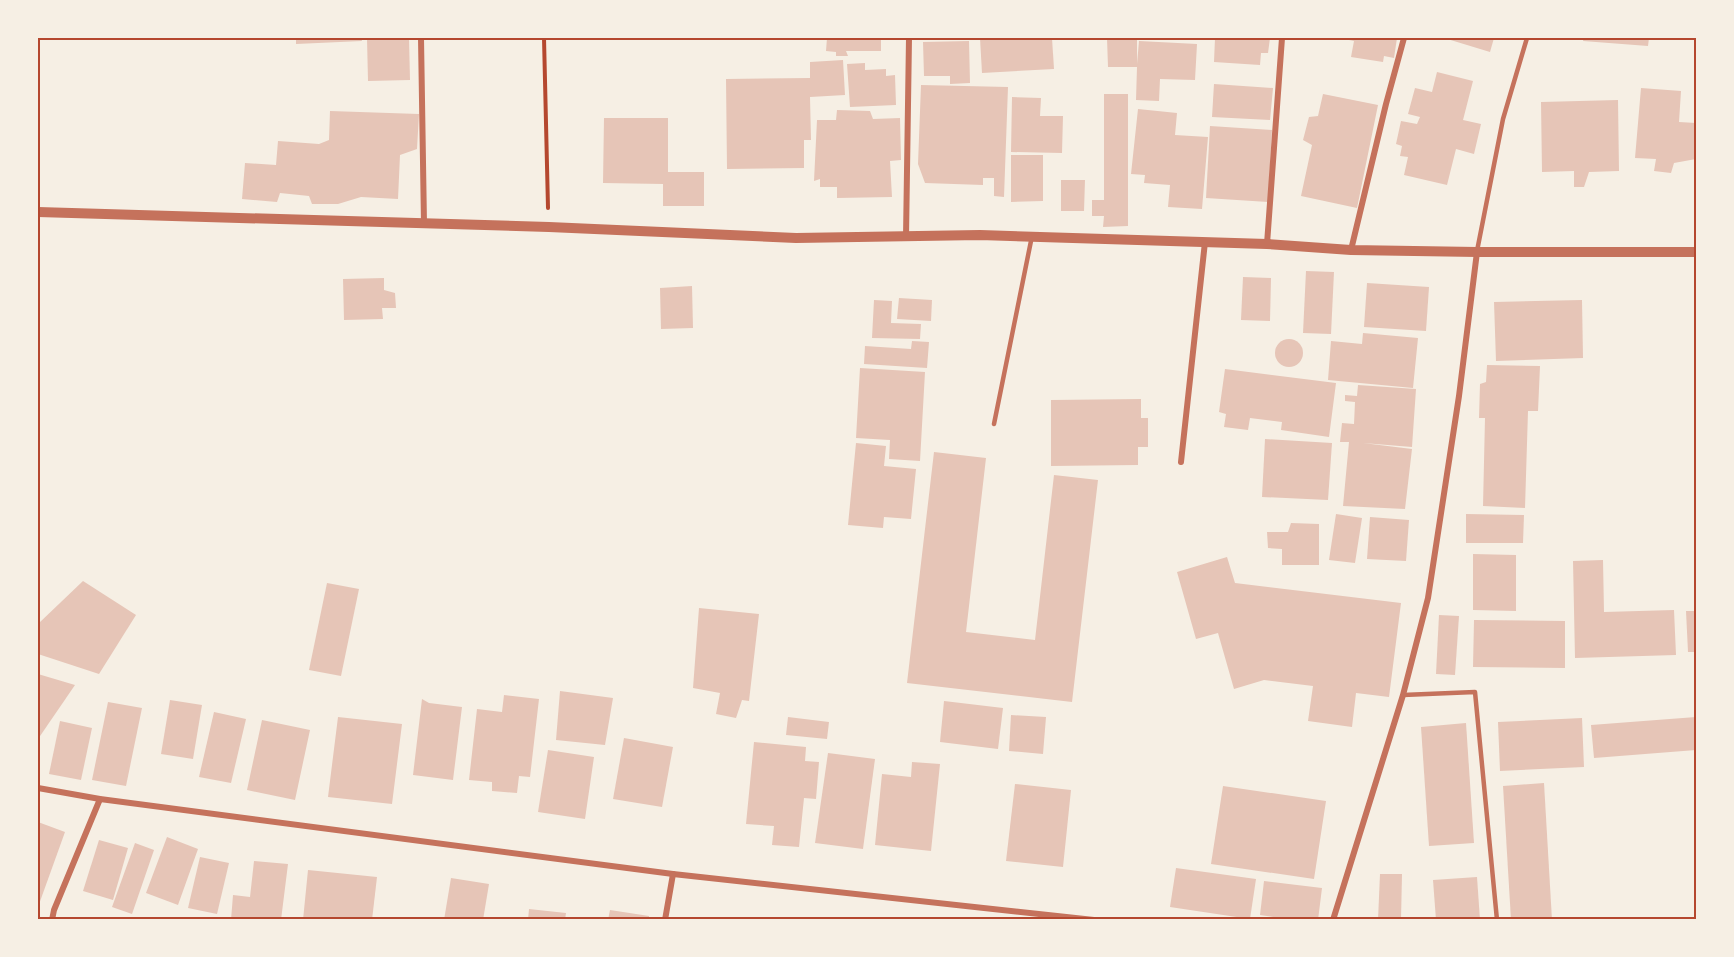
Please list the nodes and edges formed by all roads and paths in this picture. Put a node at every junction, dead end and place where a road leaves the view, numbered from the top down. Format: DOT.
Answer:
graph roads {
  1 [pos="421,38"];
  2 [pos="544,38"];
  3 [pos="909,38"];
  4 [pos="1282,38"];
  5 [pos="1404,38"];
  6 [pos="1527,38"];
  7 [pos="38,212"];
  8 [pos="424,224"];
  9 [pos="549,227"];
  10 [pos="1032,236"];
  11 [pos="906,237"];
  12 [pos="1205,242"];
  13 [pos="1267,244"];
  14 [pos="1351,250"];
  15 [pos="1477,252"];
  16 [pos="1696,252"];
  17 [pos="994,424"];
  18 [pos="1181,462"];
  19 [pos="1403,695"];
  20 [pos="38,788"];
  21 [pos="100,799"];
  22 [pos="673,874"];
  23 [pos="52,920"];
  24 [pos="665,920"];
  25 [pos="1094,920"];
  26 [pos="1333,920"];
  27 [pos="1497,920"];
  1 -- 8 [label="street"];
  2 -- 9 [label="path"];
  3 -- 11 [label="street"];
  4 -- 13 [label="street"];
  5 -- 14 [label="street"];
  6 -- 15 [label="lane"];
  7 -- 8 [label="street"];
  8 -- 9 [label="street"];
  9 -- 11 [label="street"];
  10 -- 11 [label="street"];
  10 -- 12 [label="street"];
  10 -- 17 [label="lane"];
  12 -- 13 [label="street"];
  12 -- 18 [label="street"];
  13 -- 14 [label="street"];
  14 -- 15 [label="street"];
  15 -- 16 [label="street"];
  15 -- 19 [label="street"];
  19 -- 26 [label="street"];
  19 -- 27 [label="lane"];
  20 -- 21 [label="street"];
  21 -- 22 [label="street"];
  21 -- 23 [label="street"];
  22 -- 24 [label="street"];
  22 -- 25 [label="street"];
}
